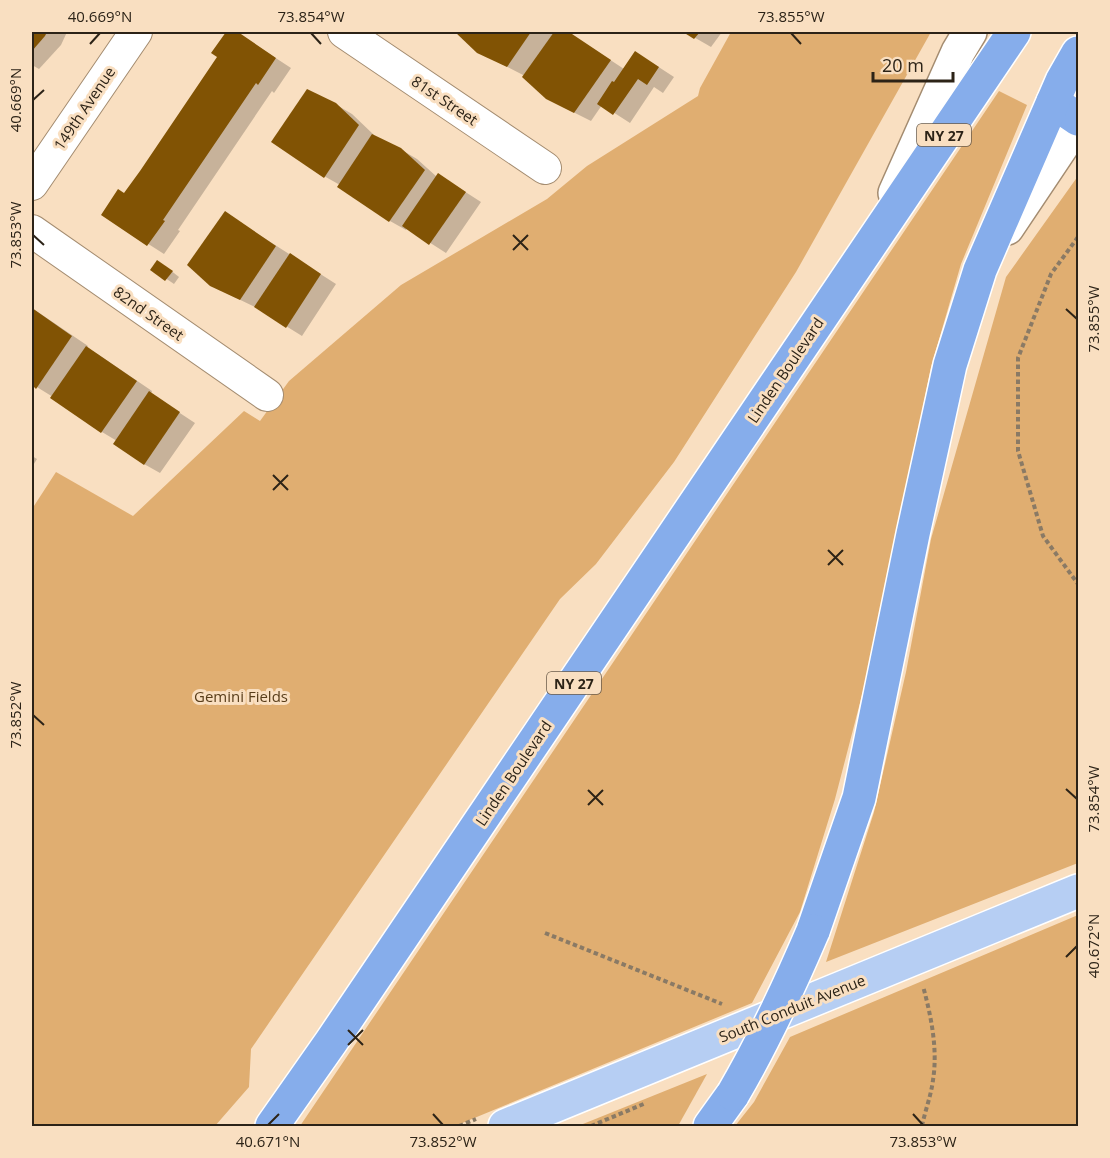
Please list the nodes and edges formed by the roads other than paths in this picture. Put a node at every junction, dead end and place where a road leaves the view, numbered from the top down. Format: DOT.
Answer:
graph roads {
  1 [pos="136,32"];
  2 [pos="344,32"];
  3 [pos="970,32"];
  4 [pos="1014,32"];
  5 [pos="1078,53"];
  6 [pos="1070,114"];
  7 [pos="545,168"];
  8 [pos="32,184"];
  9 [pos="32,231"];
  10 [pos="874,239"];
  11 [pos="267,395"];
  12 [pos="1078,891"];
  13 [pos="272,1126"];
  14 [pos="505,1126"];
  15 [pos="710,1126"];
  1 -- 8 [label="street, 149th Avenue"];
  2 -- 7 [label="street, 81st Street"];
  3 -- 10 [label="street, Linden Boulevard"];
  4 -- 10 [label="highway, Linden Boulevard / NY 27"];
  5 -- 6 [label="highway"];
  6 -- 15 [label="highway, bridge"];
  9 -- 11 [label="street, 82nd Street"];
  10 -- 13 [label="highway, Linden Boulevard / NY 27"];
  12 -- 14 [label="main road, South Conduit Avenue"];
}
